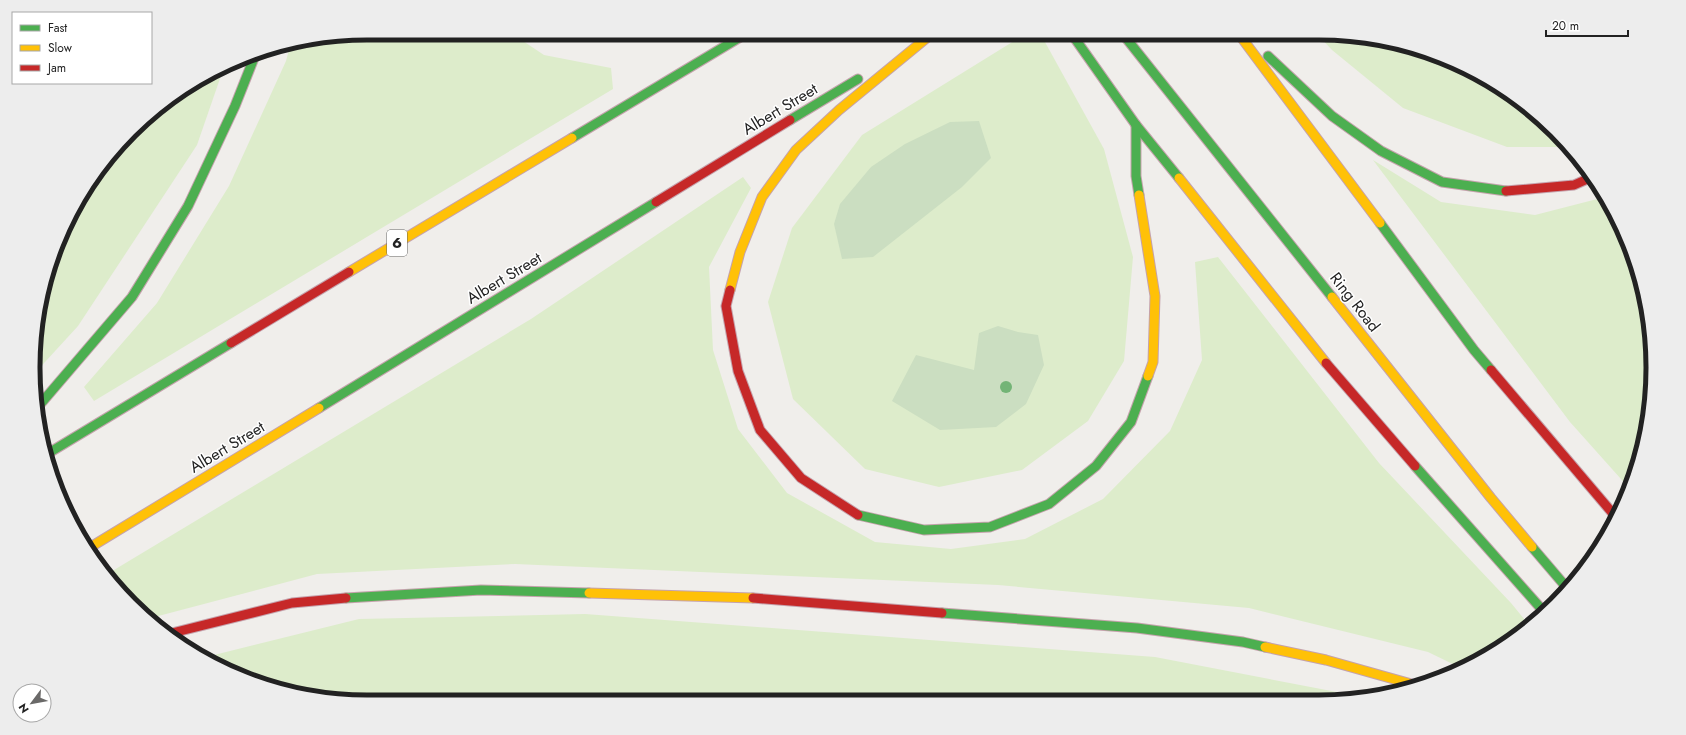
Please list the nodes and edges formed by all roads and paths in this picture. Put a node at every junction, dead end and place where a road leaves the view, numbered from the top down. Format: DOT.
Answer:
graph roads {
  1 [pos="735,40"];
  2 [pos="922,40"];
  3 [pos="925,40"];
  4 [pos="1076,40"];
  5 [pos="1128,40"];
  6 [pos="1243,40"];
  7 [pos="1254,40"];
  8 [pos="253,61"];
  9 [pos="1136,125"];
  10 [pos="1586,180"];
  11 [pos="42,402"];
  12 [pos="51,452"];
  13 [pos="1612,512"];
  14 [pos="93,546"];
  15 [pos="1564,584"];
  16 [pos="1541,607"];
  17 [pos="175,632"];
  18 [pos="1407,683"];
  1 -- 12 [label="highway, 6"];
  2 -- 14 [label="highway, Albert Street"];
  3 -- 9 [label="highway"];
  4 -- 9 [label="highway"];
  5 -- 15 [label="highway, Ring Road"];
  6 -- 13 [label="highway"];
  7 -- 10 [label="highway"];
  8 -- 11 [label="highway"];
  9 -- 16 [label="highway"];
  17 -- 18 [label="highway"];
}
